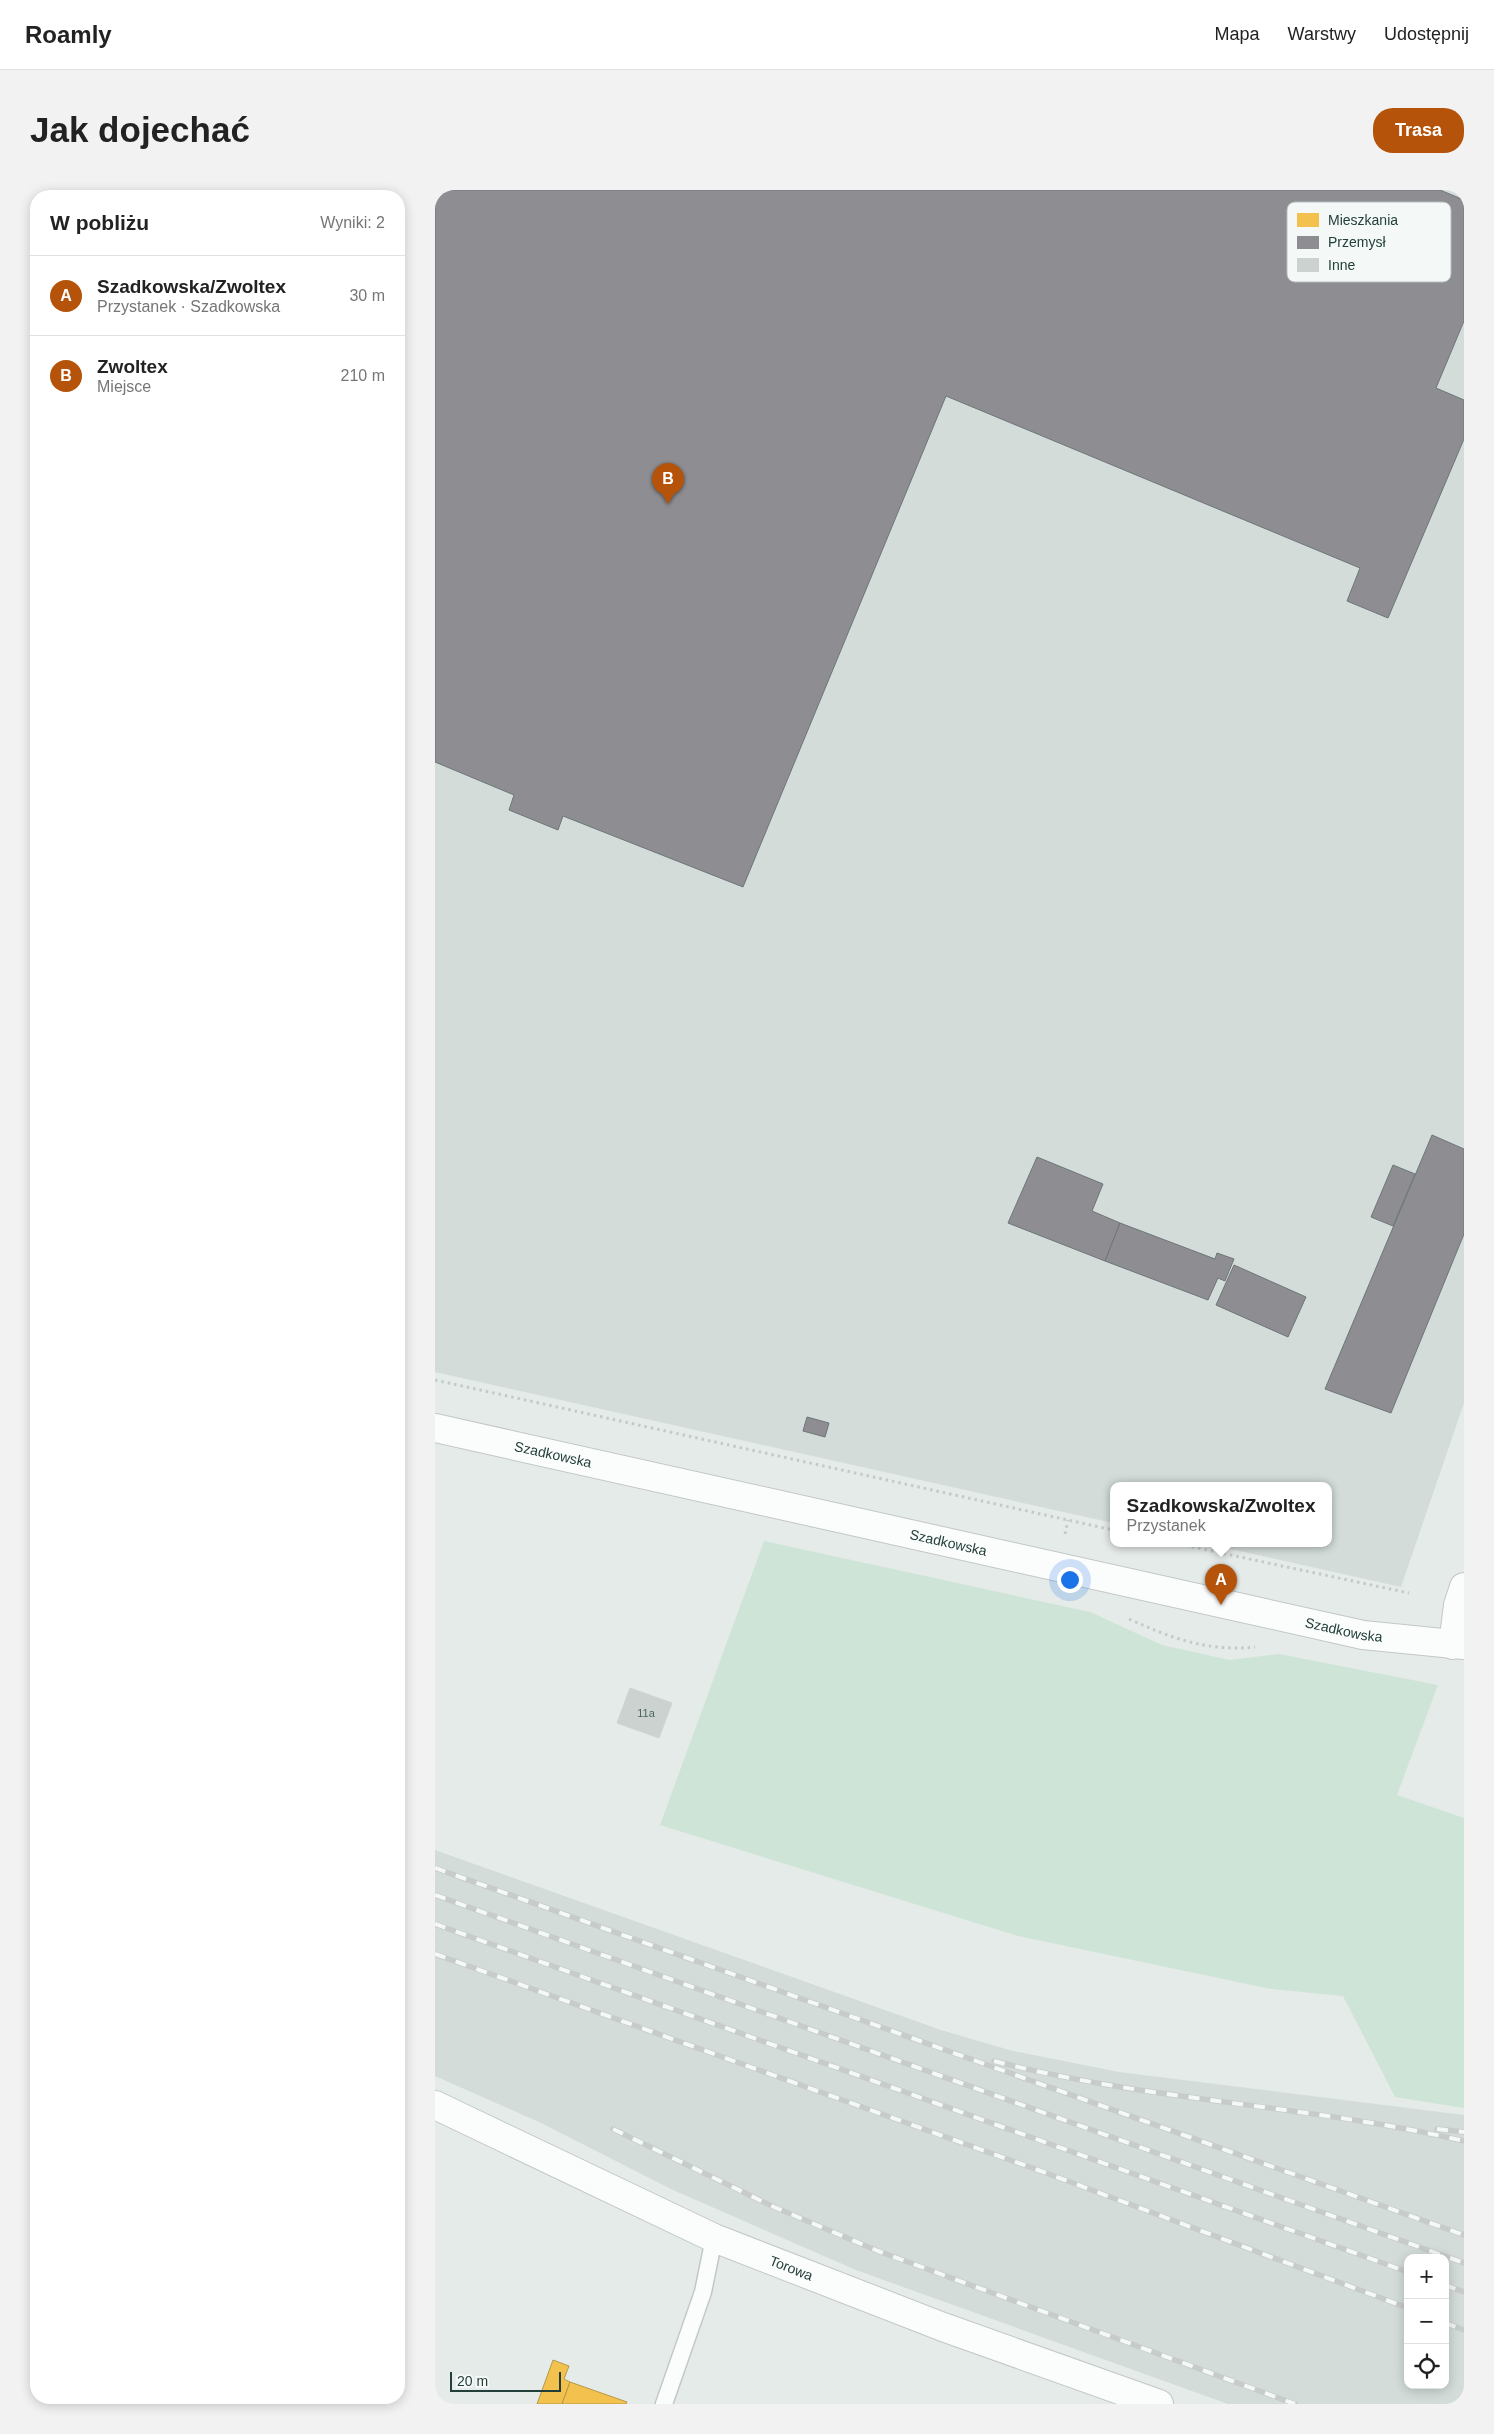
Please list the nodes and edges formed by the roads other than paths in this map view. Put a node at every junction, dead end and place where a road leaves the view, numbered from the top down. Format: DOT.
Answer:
graph roads {
  1 [pos="435,1428"];
  2 [pos="1464,1587"];
  3 [pos="1459,1645"];
  4 [pos="435,2105"];
  5 [pos="714,2238"];
  6 [pos="664,2404"];
  7 [pos="1159,2404"];
  1 -- 3 [label="street, Szadkowska"];
  2 -- 3 [label="street"];
  4 -- 5 [label="street, Torowa"];
  5 -- 6 [label="lane"];
  5 -- 7 [label="street, Torowa"];
}
